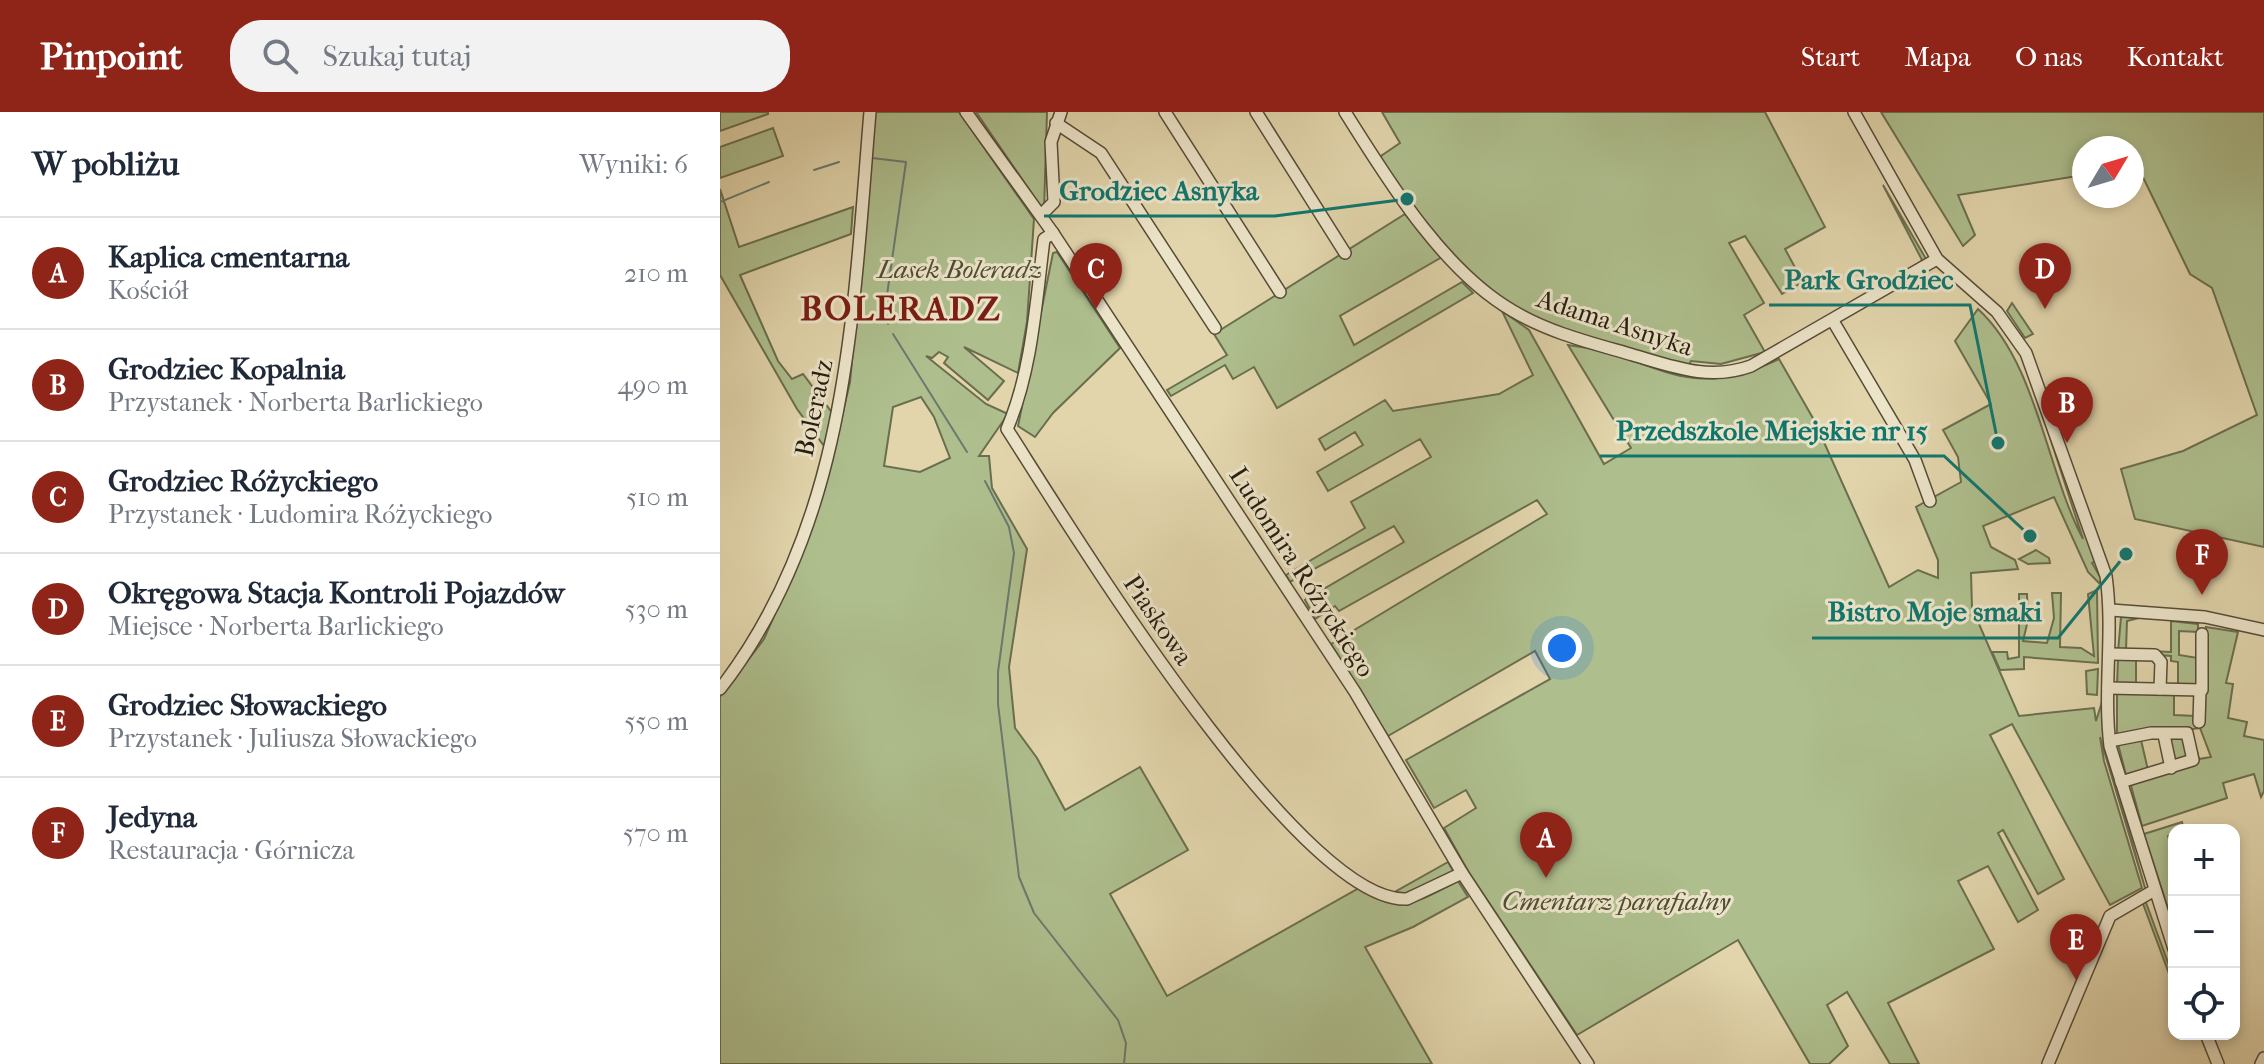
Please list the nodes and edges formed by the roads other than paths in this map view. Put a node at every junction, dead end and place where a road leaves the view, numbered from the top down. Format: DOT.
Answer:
graph roads {
  1 [pos="870,112"];
  2 [pos="966,112"];
  3 [pos="1165,112"];
  4 [pos="1256,112"];
  5 [pos="1345,112"];
  6 [pos="1854,112"];
  7 [pos="1058,117"];
  8 [pos="1041,215"];
  9 [pos="1053,233"];
  10 [pos="1345,253"];
  11 [pos="1937,259"];
  12 [pos="1280,292"];
  13 [pos="1833,321"];
  14 [pos="1215,328"];
  15 [pos="1930,501"];
  16 [pos="2111,610"];
  17 [pos="2264,630"];
  18 [pos="2202,634"];
  19 [pos="2111,654"];
  20 [pos="2108,688"];
  21 [pos="720,689"];
  22 [pos="2160,689"];
  23 [pos="2200,689"];
  24 [pos="2199,722"];
  25 [pos="2164,735"];
  26 [pos="2110,741"];
  27 [pos="2171,768"];
  28 [pos="2121,782"];
  29 [pos="1462,873"];
  30 [pos="2153,891"];
  31 [pos="2168,932"];
  32 [pos="2208,1040"];
  33 [pos="2264,1058"];
  34 [pos="1588,1064"];
  35 [pos="2048,1064"];
  36 [pos="2218,1064"];
  37 [pos="2261,1064"];
  1 -- 21 [label="street, Boleradz"];
  2 -- 8 [label="street, Ludomira Różyckiego"];
  3 -- 12 [label="street"];
  4 -- 10 [label="street"];
  5 -- 13 [label="street, Adama Asnyka"];
  6 -- 11 [label="street"];
  7 -- 8 [label="street"];
  7 -- 14 [label="street"];
  8 -- 9 [label="street, Ludomira Różyckiego"];
  9 -- 29 [label="street, Ludomira Różyckiego"];
  9 -- 29 [label="street, Piaskowa"];
  11 -- 13 [label="street, Adama Asnyka"];
  11 -- 16 [label="street"];
  13 -- 15 [label="street"];
  16 -- 17 [label="street"];
  16 -- 19 [label="street"];
  18 -- 23 [label="street"];
  19 -- 20 [label="street"];
  19 -- 22 [label="street"];
  20 -- 22 [label="street"];
  20 -- 26 [label="street"];
  22 -- 23 [label="street"];
  23 -- 24 [label="street"];
  25 -- 26 [label="street"];
  25 -- 27 [label="street"];
  25 -- 27 [label="street"];
  26 -- 28 [label="street"];
  27 -- 28 [label="street"];
  28 -- 30 [label="street"];
  29 -- 34 [label="street, Ludomira Różyckiego"];
  30 -- 31 [label="street"];
  30 -- 35 [label="street"];
  32 -- 36 [label="street"];
  33 -- 37 [label="street"];
}
